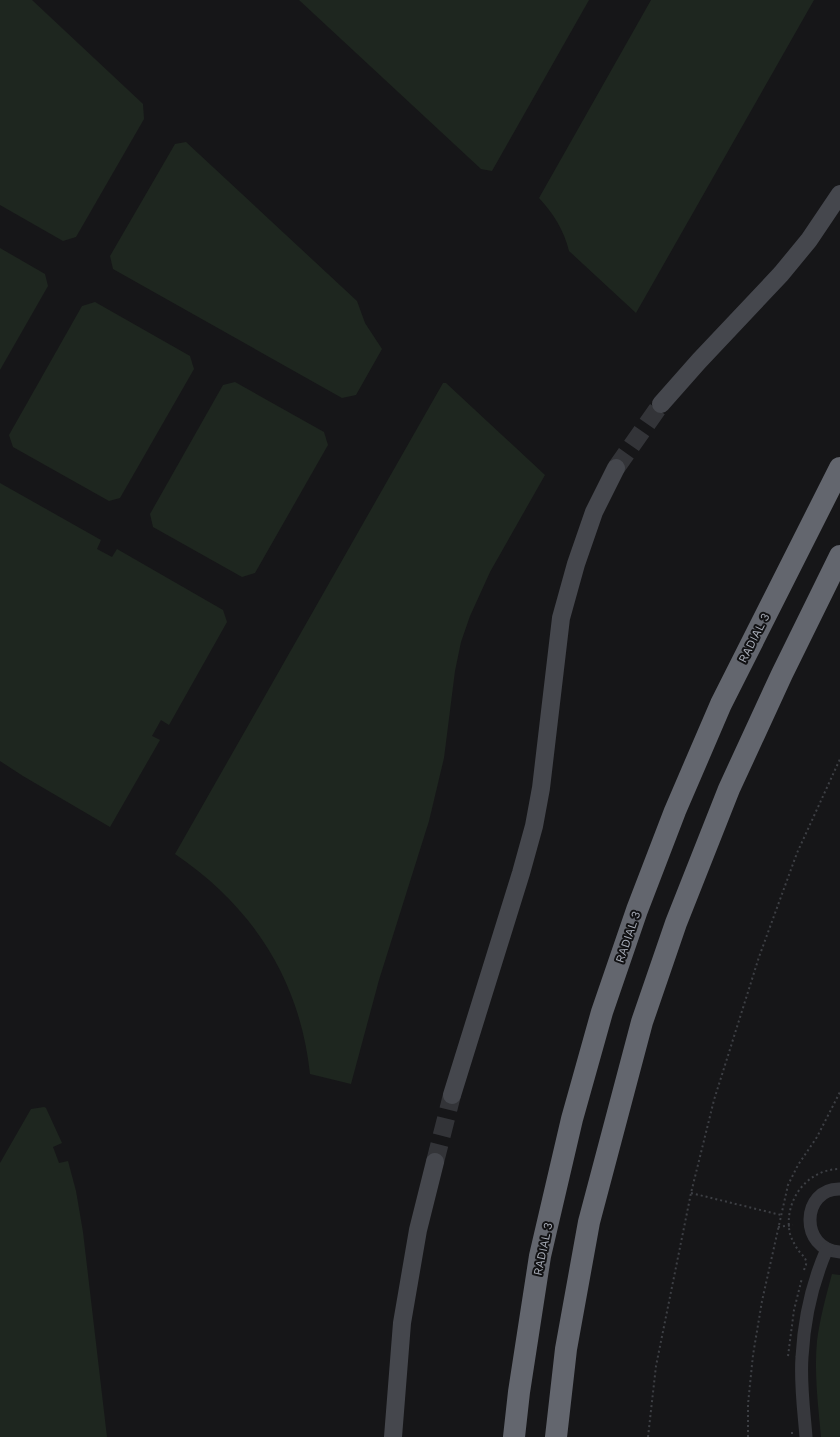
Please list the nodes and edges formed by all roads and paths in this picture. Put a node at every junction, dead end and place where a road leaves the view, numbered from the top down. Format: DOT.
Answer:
graph roads {
  1 [pos="840,194"];
  2 [pos="661,404"];
  3 [pos="616,468"];
  4 [pos="840,468"];
  5 [pos="840,556"];
  6 [pos="840,760"];
  7 [pos="840,1092"];
  8 [pos="452,1095"];
  9 [pos="435,1162"];
  10 [pos="840,1169"];
  11 [pos="840,1189"];
  12 [pos="691,1193"];
  13 [pos="781,1215"];
  14 [pos="789,1225"];
  15 [pos="793,1225"];
  16 [pos="778,1227"];
  17 [pos="827,1249"];
  18 [pos="840,1252"];
  19 [pos="788,1359"];
  20 [pos="792,1430"];
  21 [pos="393,1437"];
  22 [pos="514,1437"];
  23 [pos="556,1437"];
  24 [pos="648,1437"];
  25 [pos="748,1437"];
  26 [pos="792,1437"];
  27 [pos="806,1437"];
  1 -- 2 [label="street"];
  3 -- 8 [label="street"];
  4 -- 22 [label="highway, RADIAL 3"];
  5 -- 23 [label="highway"];
  6 -- 12 [label="path"];
  7 -- 13 [label="path"];
  9 -- 21 [label="street"];
  10 -- 14 [label="path"];
  11 -- 17 [label="street"];
  12 -- 13 [label="path"];
  12 -- 24 [label="path"];
  13 -- 16 [label="path"];
  14 -- 15 [label="path"];
  14 -- 16 [label="path"];
  14 -- 19 [label="path"];
  16 -- 25 [label="path"];
  17 -- 18 [label="street"];
  17 -- 27 [label="street"];
  20 -- 26 [label="path"];
}
